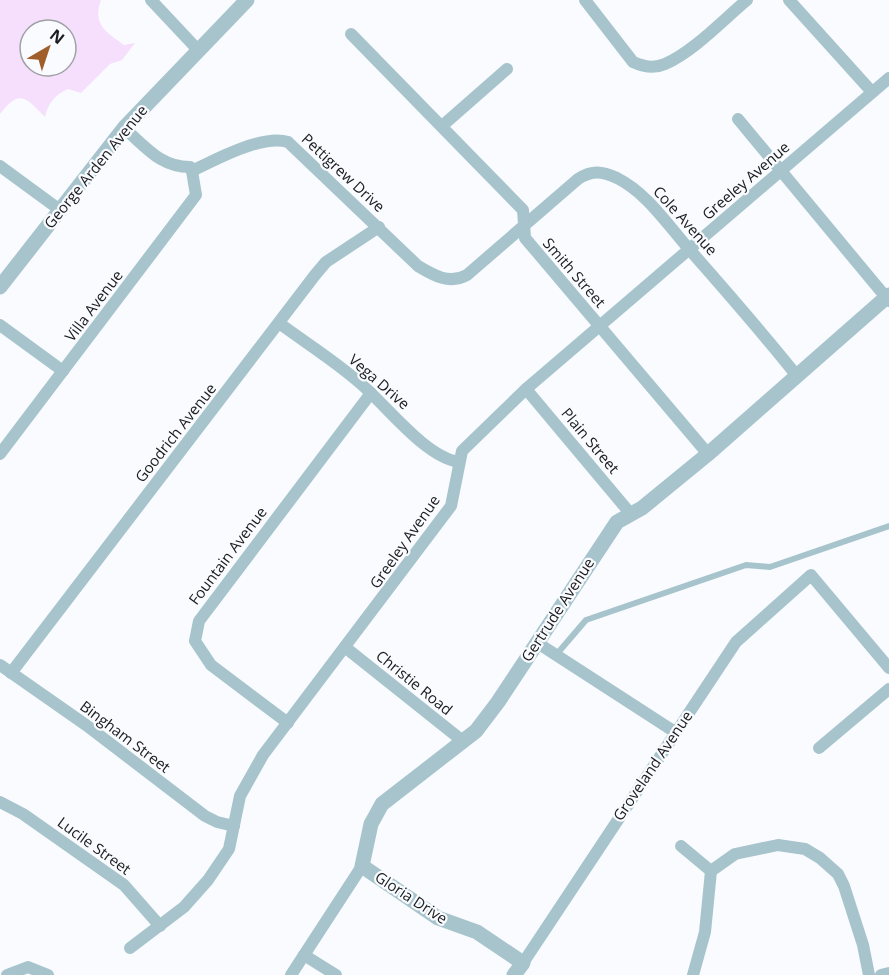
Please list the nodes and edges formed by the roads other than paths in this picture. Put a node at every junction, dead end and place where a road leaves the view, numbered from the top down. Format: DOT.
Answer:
graph roads {
  1 [pos="151,0"];
  2 [pos="247,0"];
  3 [pos="585,0"];
  4 [pos="747,0"];
  5 [pos="789,0"];
  6 [pos="351,34"];
  7 [pos="198,50"];
  8 [pos="507,69"];
  9 [pos="889,78"];
  10 [pos="872,92"];
  11 [pos="738,119"];
  12 [pos="442,126"];
  13 [pos="124,128"];
  14 [pos="0,166"];
  15 [pos="192,171"];
  16 [pos="779,172"];
  17 [pos="60,210"];
  18 [pos="524,224"];
  19 [pos="379,227"];
  20 [pos="690,250"];
  21 [pos="0,287"];
  22 [pos="888,298"];
  23 [pos="279,323"];
  24 [pos="0,325"];
  25 [pos="600,326"];
  26 [pos="63,371"];
  27 [pos="797,376"];
  28 [pos="526,389"];
  29 [pos="370,393"];
  30 [pos="0,454"];
  31 [pos="708,454"];
  32 [pos="459,462"];
  33 [pos="630,513"];
  34 [pos="889,526"];
  35 [pos="536,642"];
  36 [pos="346,648"];
  37 [pos="556,655"];
  38 [pos="0,665"];
  39 [pos="889,668"];
  40 [pos="11,673"];
  41 [pos="889,689"];
  42 [pos="288,723"];
  43 [pos="675,732"];
  44 [pos="464,742"];
  45 [pos="819,748"];
  46 [pos="0,802"];
  47 [pos="234,826"];
  48 [pos="681,846"];
  49 [pos="362,866"];
  50 [pos="711,871"];
  51 [pos="160,926"];
  52 [pos="130,948"];
  53 [pos="304,955"];
  54 [pos="518,969"];
  55 [pos="889,973"];
  56 [pos="7,975"];
  57 [pos="48,975"];
  58 [pos="291,975"];
  59 [pos="336,975"];
  60 [pos="693,975"];
  61 [pos="869,975"];
  62 [pos="881,975"];
  1 -- 7 [label="street"];
  2 -- 7 [label="street, George Arden Avenue"];
  3 -- 4 [label="street"];
  5 -- 10 [label="street"];
  6 -- 12 [label="street, Smith Street"];
  7 -- 13 [label="street, George Arden Avenue"];
  8 -- 12 [label="street"];
  9 -- 10 [label="street, Greeley Avenue"];
  10 -- 16 [label="street, Greeley Avenue"];
  11 -- 16 [label="street"];
  12 -- 18 [label="street, Smith Street"];
  13 -- 15 [label="street"];
  13 -- 17 [label="street, George Arden Avenue"];
  14 -- 17 [label="street"];
  15 -- 19 [label="street, Pettigrew Drive"];
  15 -- 26 [label="street, Villa Avenue"];
  16 -- 20 [label="street, Greeley Avenue"];
  16 -- 22 [label="street"];
  17 -- 21 [label="street, George Arden Avenue"];
  18 -- 19 [label="street, Pettigrew Drive"];
  18 -- 20 [label="street, Cole Avenue"];
  18 -- 25 [label="street, Smith Street"];
  19 -- 23 [label="street, Goodrich Avenue"];
  20 -- 25 [label="street, Greeley Avenue"];
  20 -- 27 [label="street, Cole Avenue"];
  22 -- 27 [label="street, Gertrude Avenue"];
  23 -- 29 [label="street, Vega Drive"];
  23 -- 40 [label="street, Goodrich Avenue"];
  24 -- 26 [label="street"];
  25 -- 28 [label="street, Greeley Avenue"];
  25 -- 31 [label="street, Smith Street"];
  26 -- 30 [label="street, Villa Avenue"];
  27 -- 31 [label="street, Gertrude Avenue"];
  28 -- 32 [label="street, Greeley Avenue"];
  28 -- 33 [label="street, Plain Street"];
  29 -- 32 [label="street, Vega Drive"];
  29 -- 42 [label="street, Fountain Avenue"];
  31 -- 33 [label="street, Gertrude Avenue"];
  32 -- 36 [label="street, Greeley Avenue"];
  33 -- 35 [label="street, Gertrude Avenue"];
  34 -- 37 [label="lane"];
  35 -- 37 [label="street"];
  35 -- 44 [label="street, Gertrude Avenue"];
  36 -- 42 [label="street, Greeley Avenue"];
  36 -- 44 [label="street, Christie Road"];
  37 -- 43 [label="street"];
  38 -- 40 [label="street, Bingham Street"];
  39 -- 43 [label="street, Groveland Avenue"];
  40 -- 47 [label="street, Bingham Street"];
  41 -- 45 [label="street"];
  42 -- 47 [label="street, Greeley Avenue"];
  43 -- 54 [label="street, Groveland Avenue"];
  44 -- 49 [label="street, Gertrude Avenue"];
  46 -- 51 [label="street, Lucile Street"];
  47 -- 51 [label="street, Greeley Avenue"];
  48 -- 50 [label="street"];
  49 -- 53 [label="street, Gertrude Avenue"];
  49 -- 54 [label="street, Gloria Drive"];
  50 -- 60 [label="street"];
  50 -- 61 [label="street"];
  51 -- 52 [label="street, Greeley Avenue"];
  53 -- 58 [label="street, Gertrude Avenue"];
  53 -- 59 [label="street"];
  55 -- 62 [label="street"];
  56 -- 57 [label="street"];
}
